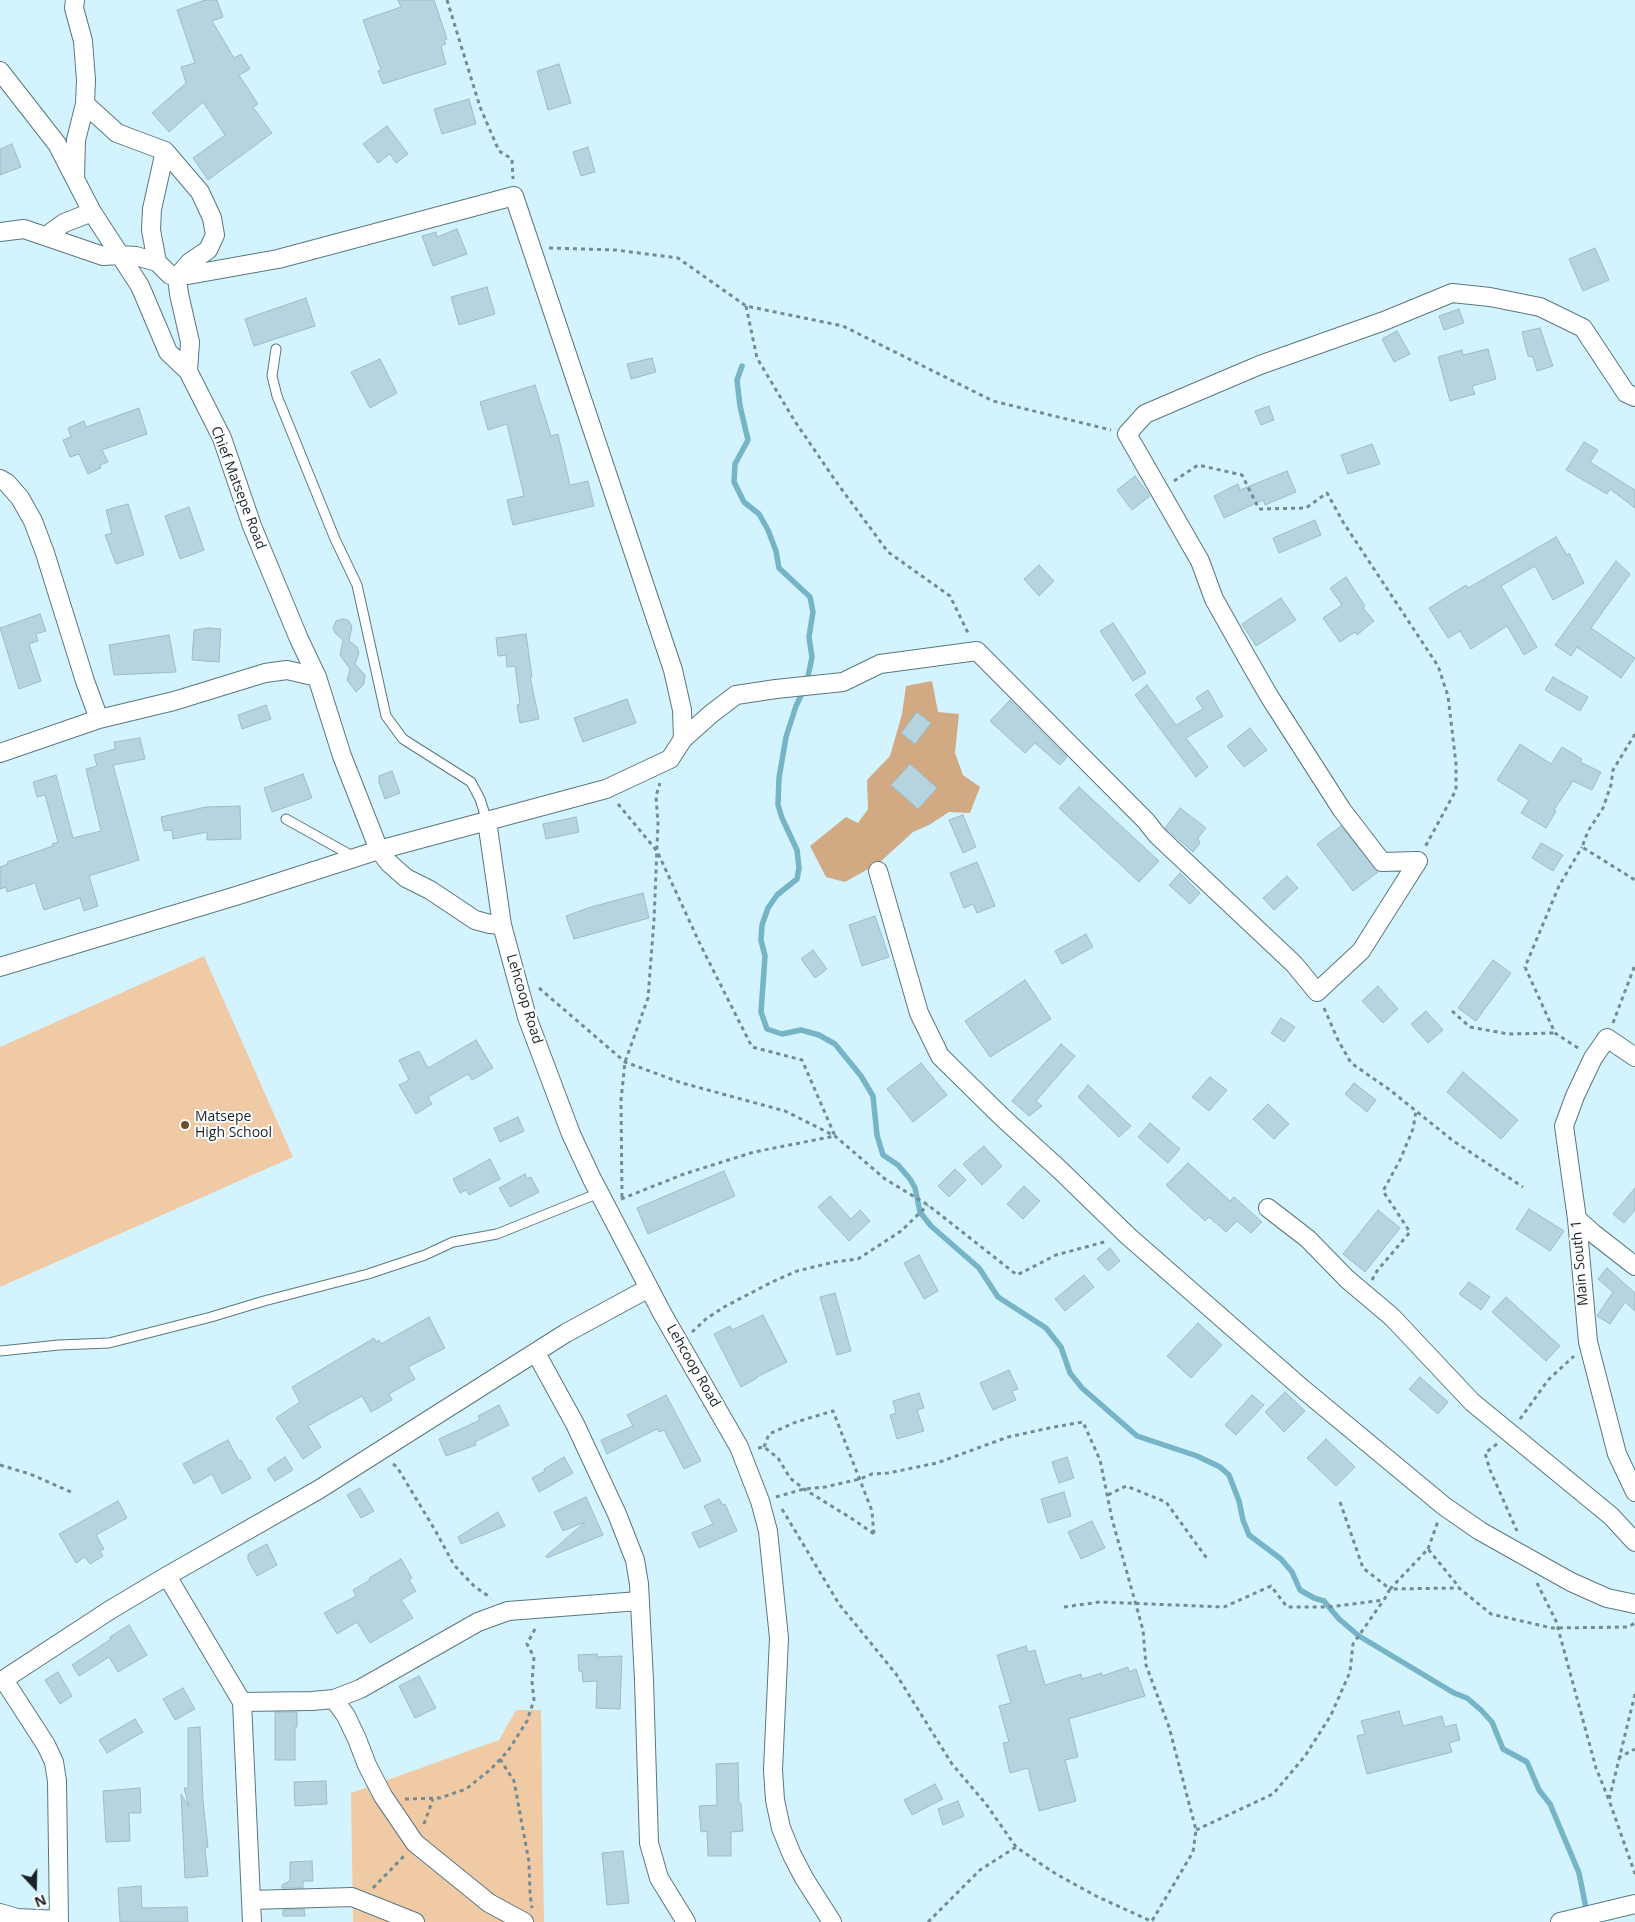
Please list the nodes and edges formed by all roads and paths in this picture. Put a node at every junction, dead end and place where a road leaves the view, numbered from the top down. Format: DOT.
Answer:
graph roads {
  1 [pos="75,0"];
  2 [pos="447,0"];
  3 [pos="0,70"];
  4 [pos="85,104"];
  5 [pos="165,151"];
  6 [pos="75,179"];
  7 [pos="514,196"];
  8 [pos="92,212"];
  9 [pos="0,232"];
  10 [pos="46,236"];
  11 [pos="531,248"];
  12 [pos="120,254"];
  13 [pos="157,262"];
  14 [pos="177,277"];
  15 [pos="746,306"];
  16 [pos="276,349"];
  17 [pos="188,371"];
  18 [pos="1635,397"];
  19 [pos="1126,434"];
  20 [pos="0,479"];
  21 [pos="1166,502"];
  22 [pos="978,651"];
  23 [pos="317,677"];
  24 [pos="99,719"];
  25 [pos="1635,734"];
  26 [pos="682,740"];
  27 [pos="0,753"];
  28 [pos="670,759"];
  29 [pos="606,789"];
  30 [pos="286,819"];
  31 [pos="487,821"];
  32 [pos="1582,847"];
  33 [pos="379,850"];
  34 [pos="656,851"];
  35 [pos="355,858"];
  36 [pos="1418,861"];
  37 [pos="878,871"];
  38 [pos="1635,880"];
  39 [pos="502,925"];
  40 [pos="1635,966"];
  41 [pos="0,967"];
  42 [pos="513,967"];
  43 [pos="1317,992"];
  44 [pos="1452,1011"];
  45 [pos="1555,1033"];
  46 [pos="1607,1038"];
  47 [pos="1635,1057"];
  48 [pos="1593,1058"];
  49 [pos="625,1062"];
  50 [pos="1416,1110"];
  51 [pos="836,1136"];
  52 [pos="1523,1188"];
  53 [pos="622,1198"];
  54 [pos="603,1200"];
  55 [pos="928,1205"];
  56 [pos="1268,1208"];
  57 [pos="1576,1219"];
  58 [pos="1128,1236"];
  59 [pos="1635,1266"];
  60 [pos="649,1288"];
  61 [pos="1364,1293"];
  62 [pos="679,1341"];
  63 [pos="0,1351"];
  64 [pos="536,1353"];
  65 [pos="739,1447"];
  66 [pos="764,1447"];
  67 [pos="378,1452"];
  68 [pos="0,1465"];
  69 [pos="860,1479"];
  70 [pos="804,1489"];
  71 [pos="71,1492"];
  72 [pos="1635,1492"];
  73 [pos="1108,1495"];
  74 [pos="1340,1502"];
  75 [pos="1444,1506"];
  76 [pos="1635,1542"];
  77 [pos="1428,1549"];
  78 [pos="1208,1560"];
  79 [pos="166,1576"];
  80 [pos="1460,1588"];
  81 [pos="1390,1589"];
  82 [pos="1384,1600"];
  83 [pos="639,1601"];
  84 [pos="1136,1603"];
  85 [pos="1635,1604"];
  86 [pos="1064,1608"];
  87 [pos="545,1609"];
  88 [pos="508,1611"];
  89 [pos="1635,1623"];
  90 [pos="2,1681"];
  91 [pos="1635,1694"];
  92 [pos="334,1699"];
  93 [pos="242,1702"];
  94 [pos="1635,1749"];
  95 [pos="1618,1758"];
  96 [pos="500,1759"];
  97 [pos="383,1796"];
  98 [pos="1196,1830"];
  99 [pos="1016,1847"];
  100 [pos="1635,1874"];
  101 [pos="251,1900"];
  102 [pos="1635,1904"];
  103 [pos="0,1913"];
  104 [pos="528,1917"];
  105 [pos="1567,1920"];
  106 [pos="59,1921"];
  107 [pos="252,1922"];
  108 [pos="415,1922"];
  109 [pos="686,1922"];
  110 [pos="832,1922"];
  111 [pos="928,1922"];
  112 [pos="1153,1922"];
  1 -- 4 [label="street"];
  2 -- 7 [label="path"];
  3 -- 6 [label="street, Chief Matsepe Road"];
  4 -- 5 [label="street"];
  4 -- 6 [label="street"];
  5 -- 13 [label="street"];
  5 -- 14 [label="street"];
  6 -- 8 [label="street, Chief Matsepe Road"];
  7 -- 11 [label="street"];
  7 -- 14 [label="street"];
  8 -- 10 [label="street"];
  8 -- 12 [label="street, Chief Matsepe Road"];
  9 -- 10 [label="street"];
  10 -- 12 [label="street"];
  11 -- 15 [label="path"];
  11 -- 26 [label="street"];
  12 -- 13 [label="street"];
  12 -- 17 [label="street, Chief Matsepe Road"];
  13 -- 14 [label="street"];
  14 -- 17 [label="street"];
  15 -- 19 [label="path"];
  15 -- 22 [label="path"];
  16 -- 31 [label="lane"];
  17 -- 23 [label="street, Chief Matsepe Road"];
  18 -- 19 [label="street"];
  19 -- 21 [label="street"];
  20 -- 24 [label="street"];
  21 -- 36 [label="street"];
  21 -- 36 [label="path"];
  22 -- 26 [label="street"];
  22 -- 43 [label="street"];
  23 -- 24 [label="street"];
  23 -- 33 [label="street, Chief Matsepe Road"];
  24 -- 27 [label="street"];
  25 -- 32 [label="path"];
  26 -- 28 [label="street"];
  28 -- 29 [label="street"];
  28 -- 34 [label="path"];
  29 -- 31 [label="street"];
  29 -- 34 [label="path"];
  30 -- 35 [label="lane"];
  31 -- 33 [label="street"];
  31 -- 39 [label="street, Lehcoop Road"];
  32 -- 38 [label="path"];
  32 -- 45 [label="path"];
  33 -- 35 [label="street"];
  33 -- 39 [label="street, Chief Matsepe Road"];
  34 -- 49 [label="path"];
  34 -- 51 [label="path"];
  35 -- 41 [label="street"];
  36 -- 43 [label="street"];
  37 -- 58 [label="street"];
  39 -- 42 [label="street, Lehcoop Road"];
  40 -- 46 [label="path"];
  42 -- 49 [label="path"];
  42 -- 54 [label="street, Lehcoop Road"];
  43 -- 50 [label="path"];
  44 -- 45 [label="path"];
  45 -- 48 [label="path"];
  46 -- 47 [label="street"];
  46 -- 48 [label="street, Main South 1"];
  48 -- 57 [label="street, Main South 1"];
  49 -- 51 [label="path"];
  49 -- 53 [label="path"];
  50 -- 52 [label="path"];
  50 -- 61 [label="path"];
  51 -- 53 [label="path"];
  51 -- 55 [label="path"];
  53 -- 54 [label="path"];
  54 -- 60 [label="street, Lehcoop Road"];
  54 -- 63 [label="lane"];
  55 -- 58 [label="path"];
  55 -- 62 [label="path"];
  56 -- 61 [label="street"];
  57 -- 59 [label="street"];
  57 -- 72 [label="street, Main South 1"];
  58 -- 75 [label="street"];
  60 -- 62 [label="street, Lehcoop Road"];
  60 -- 64 [label="street"];
  61 -- 76 [label="street"];
  62 -- 65 [label="street, Lehcoop Road"];
  64 -- 67 [label="street"];
  64 -- 83 [label="street"];
  65 -- 66 [label="path"];
  65 -- 110 [label="street, Lehcoop Road"];
  66 -- 69 [label="path"];
  66 -- 70 [label="path"];
  67 -- 79 [label="street"];
  67 -- 88 [label="path"];
  68 -- 71 [label="path"];
  69 -- 70 [label="path"];
  69 -- 70 [label="path"];
  69 -- 73 [label="path"];
  70 -- 99 [label="path"];
  73 -- 78 [label="path"];
  73 -- 84 [label="path"];
  74 -- 81 [label="path"];
  75 -- 77 [label="path"];
  75 -- 85 [label="street"];
  77 -- 80 [label="path"];
  77 -- 81 [label="path"];
  79 -- 90 [label="street"];
  79 -- 93 [label="street"];
  80 -- 81 [label="path"];
  80 -- 89 [label="path"];
  81 -- 82 [label="path"];
  82 -- 84 [label="path"];
  82 -- 98 [label="path"];
  83 -- 87 [label="street"];
  83 -- 109 [label="street"];
  84 -- 86 [label="path"];
  84 -- 98 [label="path"];
  87 -- 88 [label="street"];
  87 -- 96 [label="path"];
  88 -- 92 [label="street"];
  90 -- 106 [label="street"];
  91 -- 95 [label="path"];
  92 -- 93 [label="street"];
  92 -- 97 [label="street"];
  93 -- 101 [label="street"];
  94 -- 95 [label="path"];
  95 -- 100 [label="path"];
  96 -- 97 [label="path"];
  96 -- 104 [label="path"];
  97 -- 104 [label="street"];
  98 -- 112 [label="path"];
  99 -- 111 [label="path"];
  99 -- 112 [label="path"];
  101 -- 107 [label="street"];
  101 -- 108 [label="street"];
  102 -- 105 [label="street"];
  103 -- 106 [label="street"];
}
